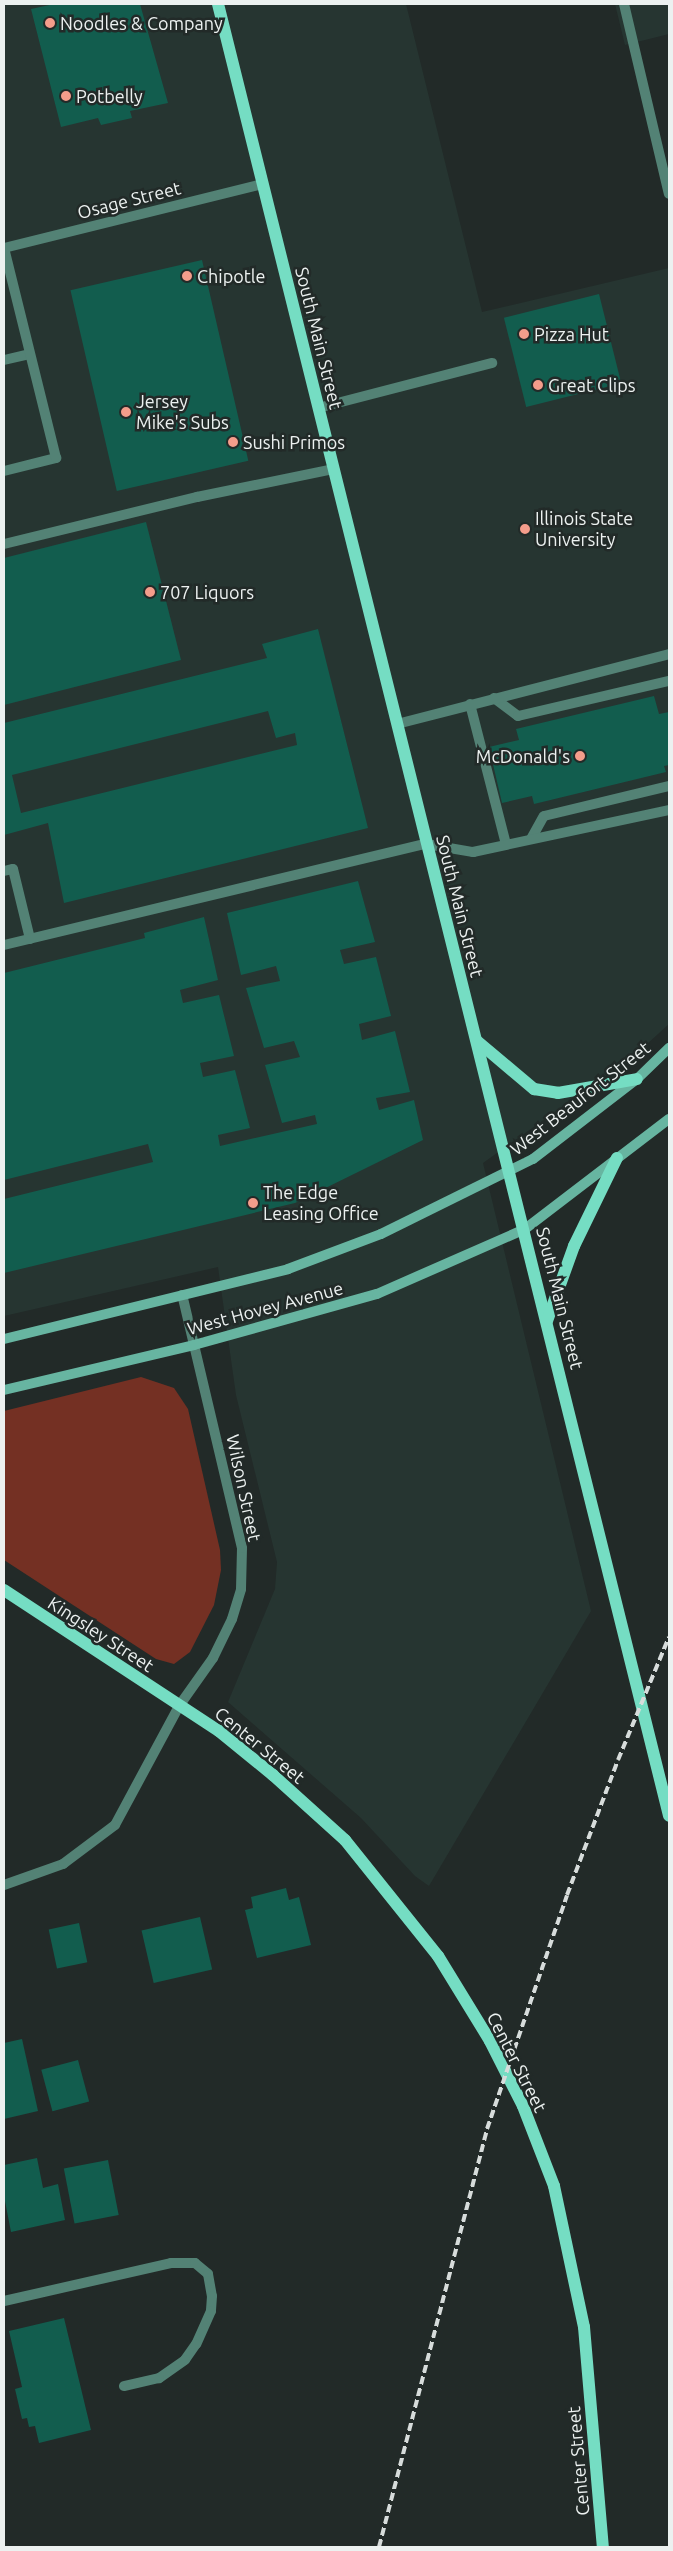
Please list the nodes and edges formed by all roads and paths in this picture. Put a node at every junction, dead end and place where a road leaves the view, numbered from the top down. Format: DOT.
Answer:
graph roads {
  1 [pos="218,4"];
  2 [pos="624,4"];
  3 [pos="262,184"];
  4 [pos="669,194"];
  5 [pos="4,248"];
  6 [pos="29,354"];
  7 [pos="4,360"];
  8 [pos="492,363"];
  9 [pos="318,408"];
  10 [pos="334,469"];
  11 [pos="4,471"];
  12 [pos="4,544"];
  13 [pos="669,654"];
  14 [pos="669,681"];
  15 [pos="494,698"];
  16 [pos="470,704"];
  17 [pos="397,724"];
  18 [pos="669,786"];
  19 [pos="669,810"];
  20 [pos="531,840"];
  21 [pos="426,844"];
  22 [pos="506,844"];
  23 [pos="4,871"];
  24 [pos="30,939"];
  25 [pos="4,945"];
  26 [pos="477,1041"];
  27 [pos="669,1048"];
  28 [pos="638,1079"];
  29 [pos="669,1119"];
  30 [pos="617,1158"];
  31 [pos="509,1172"];
  32 [pos="525,1229"];
  33 [pos="182,1295"];
  34 [pos="548,1321"];
  35 [pos="4,1339"];
  36 [pos="194,1345"];
  37 [pos="4,1390"];
  38 [pos="4,1590"];
  39 [pos="179,1706"];
  40 [pos="669,1816"];
  41 [pos="4,1885"];
  42 [pos="4,2301"];
  43 [pos="124,2386"];
  44 [pos="603,2547"];
  1 -- 3 [label="main road, South Main Street"];
  2 -- 4 [label="street"];
  3 -- 5 [label="street, Osage Street"];
  3 -- 9 [label="main road, South Main Street"];
  5 -- 6 [label="street"];
  6 -- 7 [label="street"];
  6 -- 11 [label="street"];
  8 -- 9 [label="street"];
  9 -- 10 [label="main road, South Main Street"];
  10 -- 12 [label="street"];
  10 -- 17 [label="main road, South Main Street"];
  13 -- 15 [label="street"];
  14 -- 15 [label="street"];
  15 -- 16 [label="street"];
  16 -- 17 [label="street"];
  16 -- 22 [label="street"];
  17 -- 21 [label="main road, South Main Street"];
  18 -- 20 [label="street"];
  19 -- 20 [label="street"];
  20 -- 22 [label="street"];
  21 -- 22 [label="street"];
  21 -- 24 [label="street"];
  21 -- 26 [label="main road, South Main Street"];
  23 -- 24 [label="street"];
  24 -- 25 [label="street"];
  26 -- 28 [label="main road"];
  26 -- 31 [label="main road, South Main Street"];
  27 -- 28 [label="main road, West Beaufort Street"];
  28 -- 31 [label="main road, West Beaufort Street"];
  29 -- 30 [label="main road"];
  30 -- 32 [label="main road"];
  30 -- 34 [label="main road"];
  31 -- 32 [label="main road, South Main Street"];
  31 -- 33 [label="main road, West Hovey Avenue"];
  32 -- 34 [label="main road, South Main Street"];
  32 -- 36 [label="main road, West Hovey Avenue"];
  33 -- 35 [label="main road, West Hovey Avenue"];
  33 -- 36 [label="street, Wilson Street"];
  34 -- 40 [label="main road, South Main Street"];
  36 -- 37 [label="main road, West Hovey Avenue"];
  36 -- 39 [label="street, Wilson Street"];
  38 -- 39 [label="main road, Kingsley Street"];
  39 -- 41 [label="street, Wilson Street"];
  39 -- 44 [label="main road, Center Street"];
  42 -- 43 [label="street"];
}
